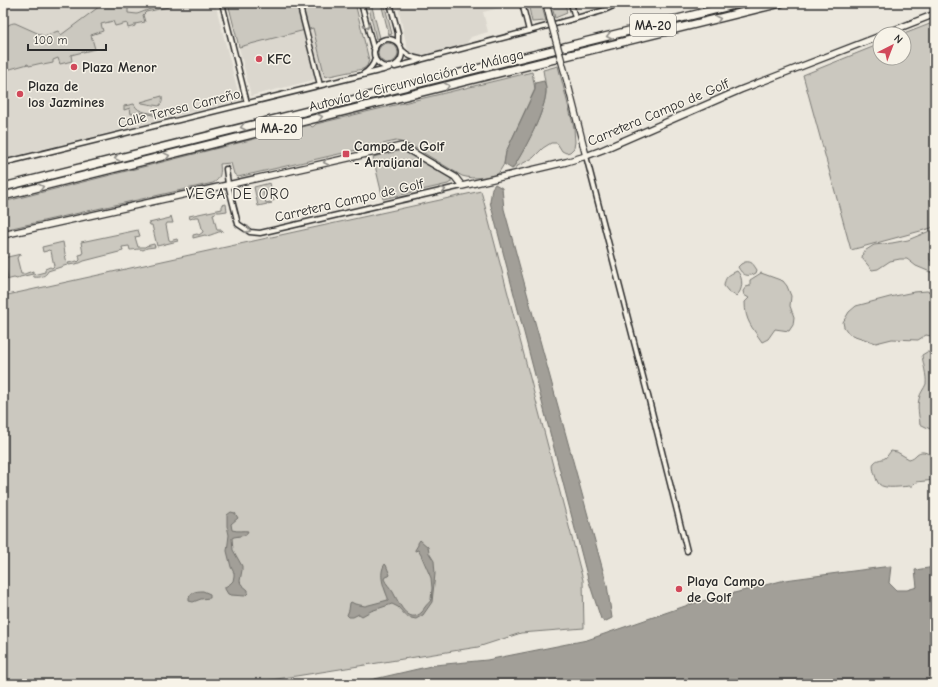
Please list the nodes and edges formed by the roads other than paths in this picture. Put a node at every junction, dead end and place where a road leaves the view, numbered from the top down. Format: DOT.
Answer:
graph roads {
  1 [pos="222,3"];
  2 [pos="300,3"];
  3 [pos="361,3"];
  4 [pos="390,3"];
  5 [pos="522,3"];
  6 [pos="546,3"];
  7 [pos="571,3"];
  8 [pos="620,3"];
  9 [pos="742,3"];
  10 [pos="781,3"];
  11 [pos="935,14"];
  12 [pos="575,18"];
  13 [pos="904,26"];
  14 [pos="529,31"];
  15 [pos="872,39"];
  16 [pos="398,43"];
  17 [pos="564,47"];
  18 [pos="374,50"];
  19 [pos="553,50"];
  20 [pos="403,51"];
  21 [pos="566,56"];
  22 [pos="375,59"];
  23 [pos="422,59"];
  24 [pos="556,59"];
  25 [pos="395,67"];
  26 [pos="389,68"];
  27 [pos="361,75"];
  28 [pos="320,85"];
  29 [pos="247,103"];
  30 [pos="586,156"];
  31 [pos="3,163"];
  32 [pos="226,169"];
  33 [pos="228,184"];
  34 [pos="462,186"];
  35 [pos="3,187"];
  36 [pos="3,196"];
  37 [pos="3,235"];
  38 [pos="687,551"];
  1 -- 29 [label="street"];
  2 -- 28 [label="street"];
  3 -- 18 [label="street, one-way"];
  4 -- 16 [label="street"];
  5 -- 14 [label="street"];
  6 -- 30 [label="street, bridge"];
  7 -- 12 [label="street"];
  8 -- 12 [label="street"];
  9 -- 17 [label="highway, MA-20, one-way"];
  21 -- 10 [label="highway, MA-20, one-way"];
  11 -- 13 [label="street"];
  12 -- 14 [label="street"];
  14 -- 23 [label="street"];
  15 -- 30 [label="street, Carretera Campo de Golf"];
  16 -- 18 [label="street"];
  16 -- 20 [label="street"];
  18 -- 22 [label="street"];
  19 -- 35 [label="highway, Autovía de Circunvalación de Málaga / MA-20, one-way"];
  20 -- 23 [label="street"];
  20 -- 25 [label="street"];
  22 -- 26 [label="street"];
  22 -- 27 [label="street"];
  23 -- 25 [label="street"];
  36 -- 24 [label="highway, Autovía de Circunvalación de Málaga / MA-20, one-way"];
  25 -- 26 [label="street"];
  26 -- 27 [label="street, Calle Teresa Carreño"];
  27 -- 28 [label="street, Calle Teresa Carreño"];
  28 -- 29 [label="street, Calle Teresa Carreño"];
  29 -- 31 [label="street, Calle Teresa Carreño"];
  30 -- 34 [label="street, Carretera Campo de Golf"];
  30 -- 38 [label="street"];
  32 -- 33 [label="street"];
  34 -- 33 [label="street, one-way"];
  33 -- 34 [label="street, Carretera Campo de Golf, one-way"];
  33 -- 37 [label="street"];
}
